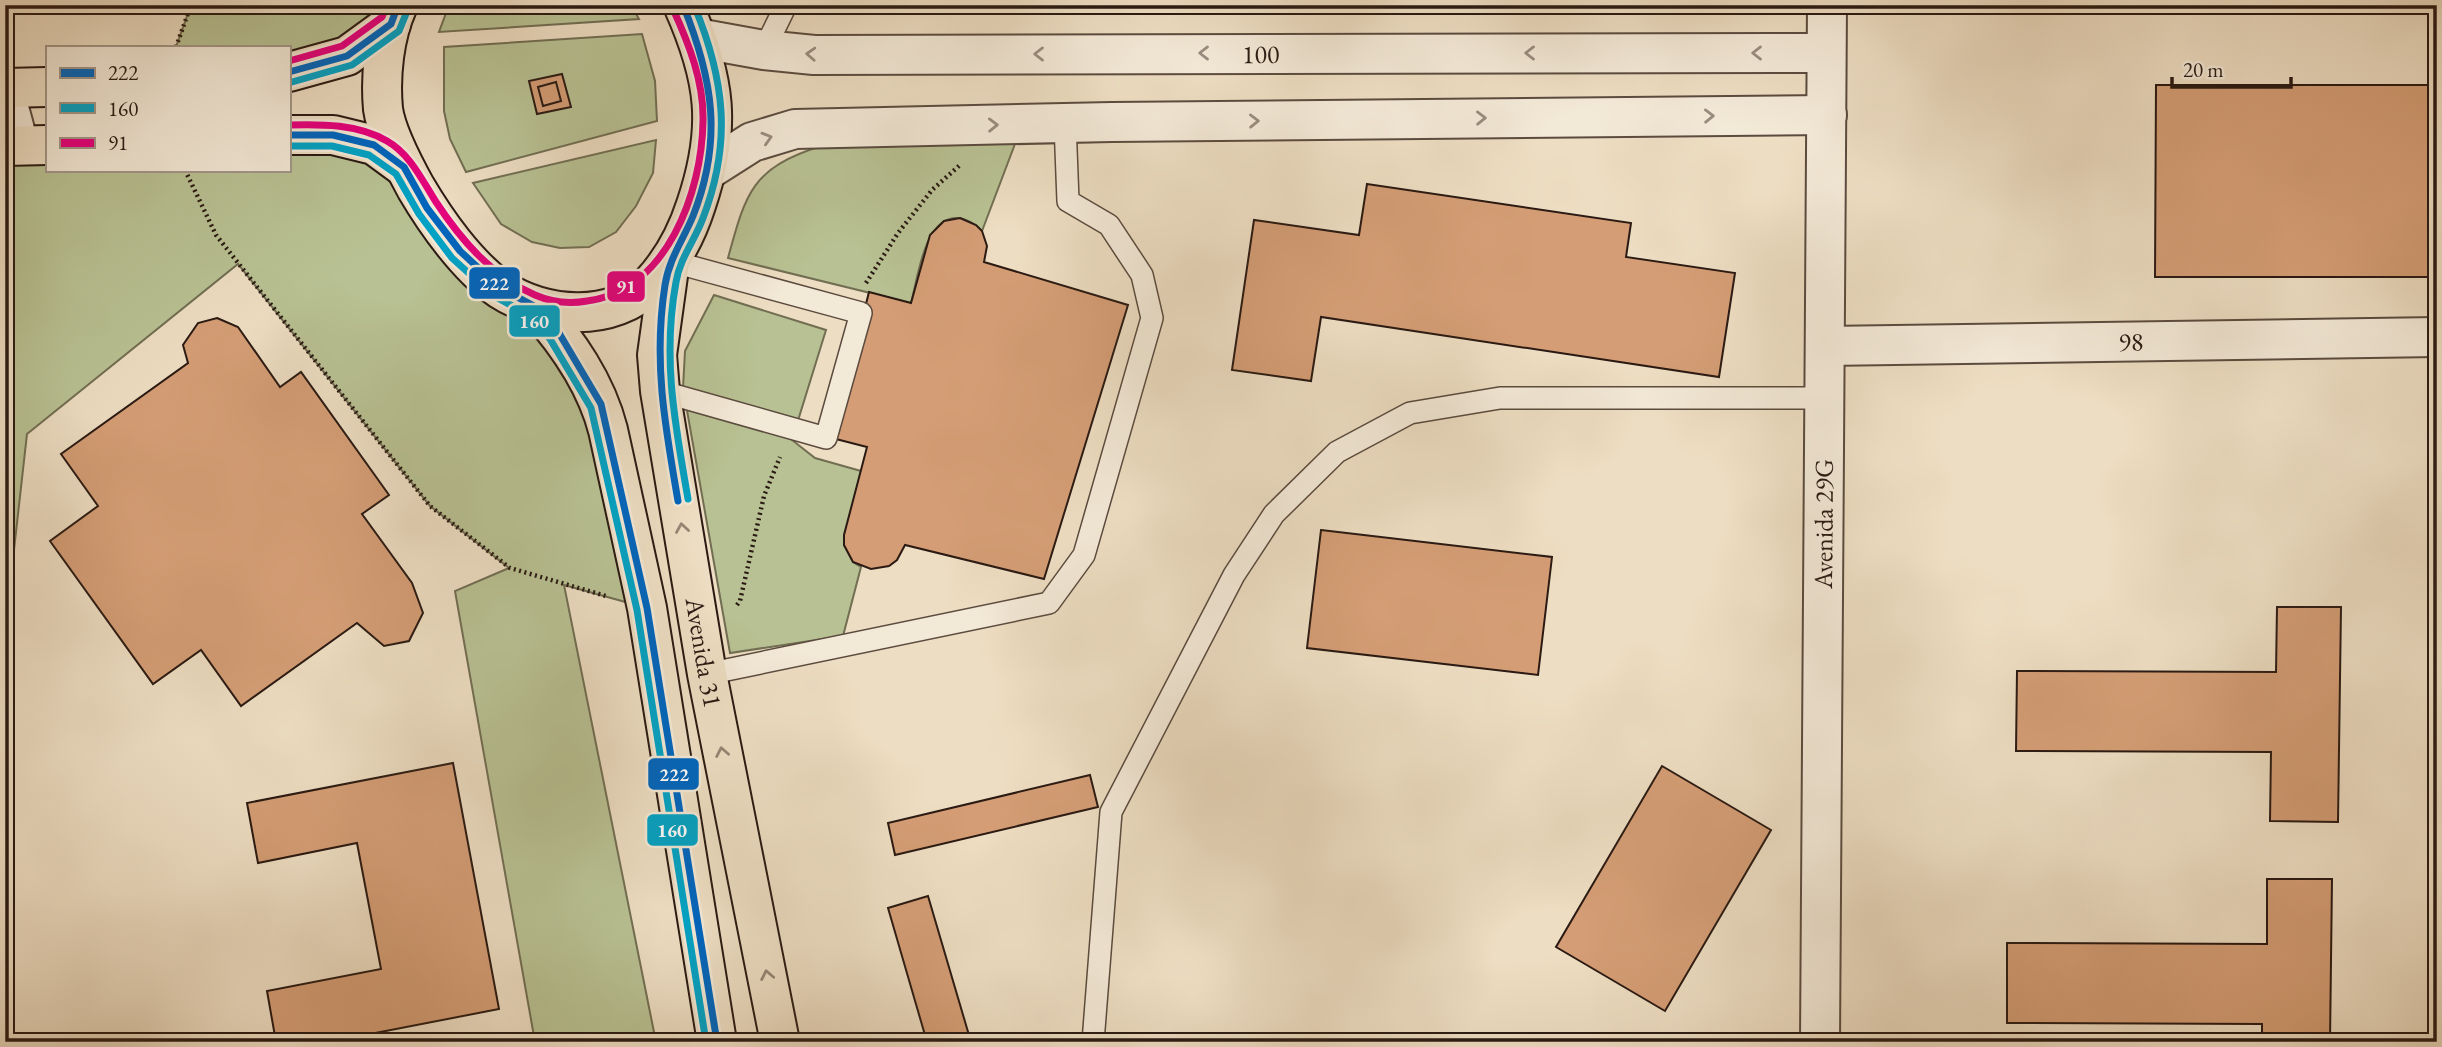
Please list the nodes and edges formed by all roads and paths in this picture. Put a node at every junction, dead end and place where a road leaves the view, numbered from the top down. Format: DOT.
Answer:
graph roads {
  1 [pos="191,5"];
  2 [pos="786,5"];
  3 [pos="1827,5"];
  4 [pos="394,15"];
  5 [pos="690,22"];
  6 [pos="176,46"];
  7 [pos="764,50"];
  8 [pos="1826,52"];
  9 [pos="290,72"];
  10 [pos="5,88"];
  11 [pos="46,88"];
  12 [pos="5,93"];
  13 [pos="1827,115"];
  14 [pos="1065,123"];
  15 [pos="290,135"];
  16 [pos="24,145"];
  17 [pos="962,163"];
  18 [pos="404,167"];
  19 [pos="708,170"];
  20 [pos="186,172"];
  21 [pos="670,261"];
  22 [pos="536,307"];
  23 [pos="848,310"];
  24 [pos="2437,337"];
  25 [pos="1825,346"];
  26 [pos="660,391"];
  27 [pos="1824,398"];
  28 [pos="800,430"];
  29 [pos="647,608"];
  30 [pos="705,662"];
  31 [pos="717,1042"];
  32 [pos="780,1042"];
  33 [pos="1093,1042"];
  34 [pos="1820,1042"];
  1 -- 6 [label="path"];
  2 -- 7 [label="lane"];
  3 -- 8 [label="street, Avenida 29G"];
  4 -- 9 [label="main road"];
  4 -- 18 [label="main road"];
  5 -- 7 [label="street, 100"];
  5 -- 19 [label="main road"];
  8 -- 7 [label="street, 100, one-way"];
  8 -- 13 [label="street, Avenida 29G"];
  10 -- 11 [label="main road"];
  12 -- 16 [label="street"];
  14 -- 13 [label="street, one-way"];
  13 -- 25 [label="street, Avenida 29G"];
  19 -- 14 [label="street, one-way"];
  14 -- 30 [label="lane"];
  15 -- 18 [label="main road"];
  17 -- 23 [label="path"];
  18 -- 22 [label="main road"];
  19 -- 21 [label="main road"];
  20 -- 29 [label="path"];
  21 -- 22 [label="main road"];
  21 -- 23 [label="lane"];
  21 -- 26 [label="main road, Avenida 31"];
  22 -- 29 [label="main road, Avenida 31"];
  23 -- 28 [label="lane"];
  24 -- 25 [label="street, 98"];
  25 -- 27 [label="street, Avenida 29G"];
  26 -- 28 [label="lane"];
  30 -- 26 [label="main road, Avenida 31, one-way"];
  27 -- 33 [label="lane"];
  27 -- 34 [label="street, Avenida 29G"];
  28 -- 30 [label="path"];
  29 -- 31 [label="main road, Avenida 31"];
  32 -- 30 [label="main road, Avenida 31, one-way"];
}
